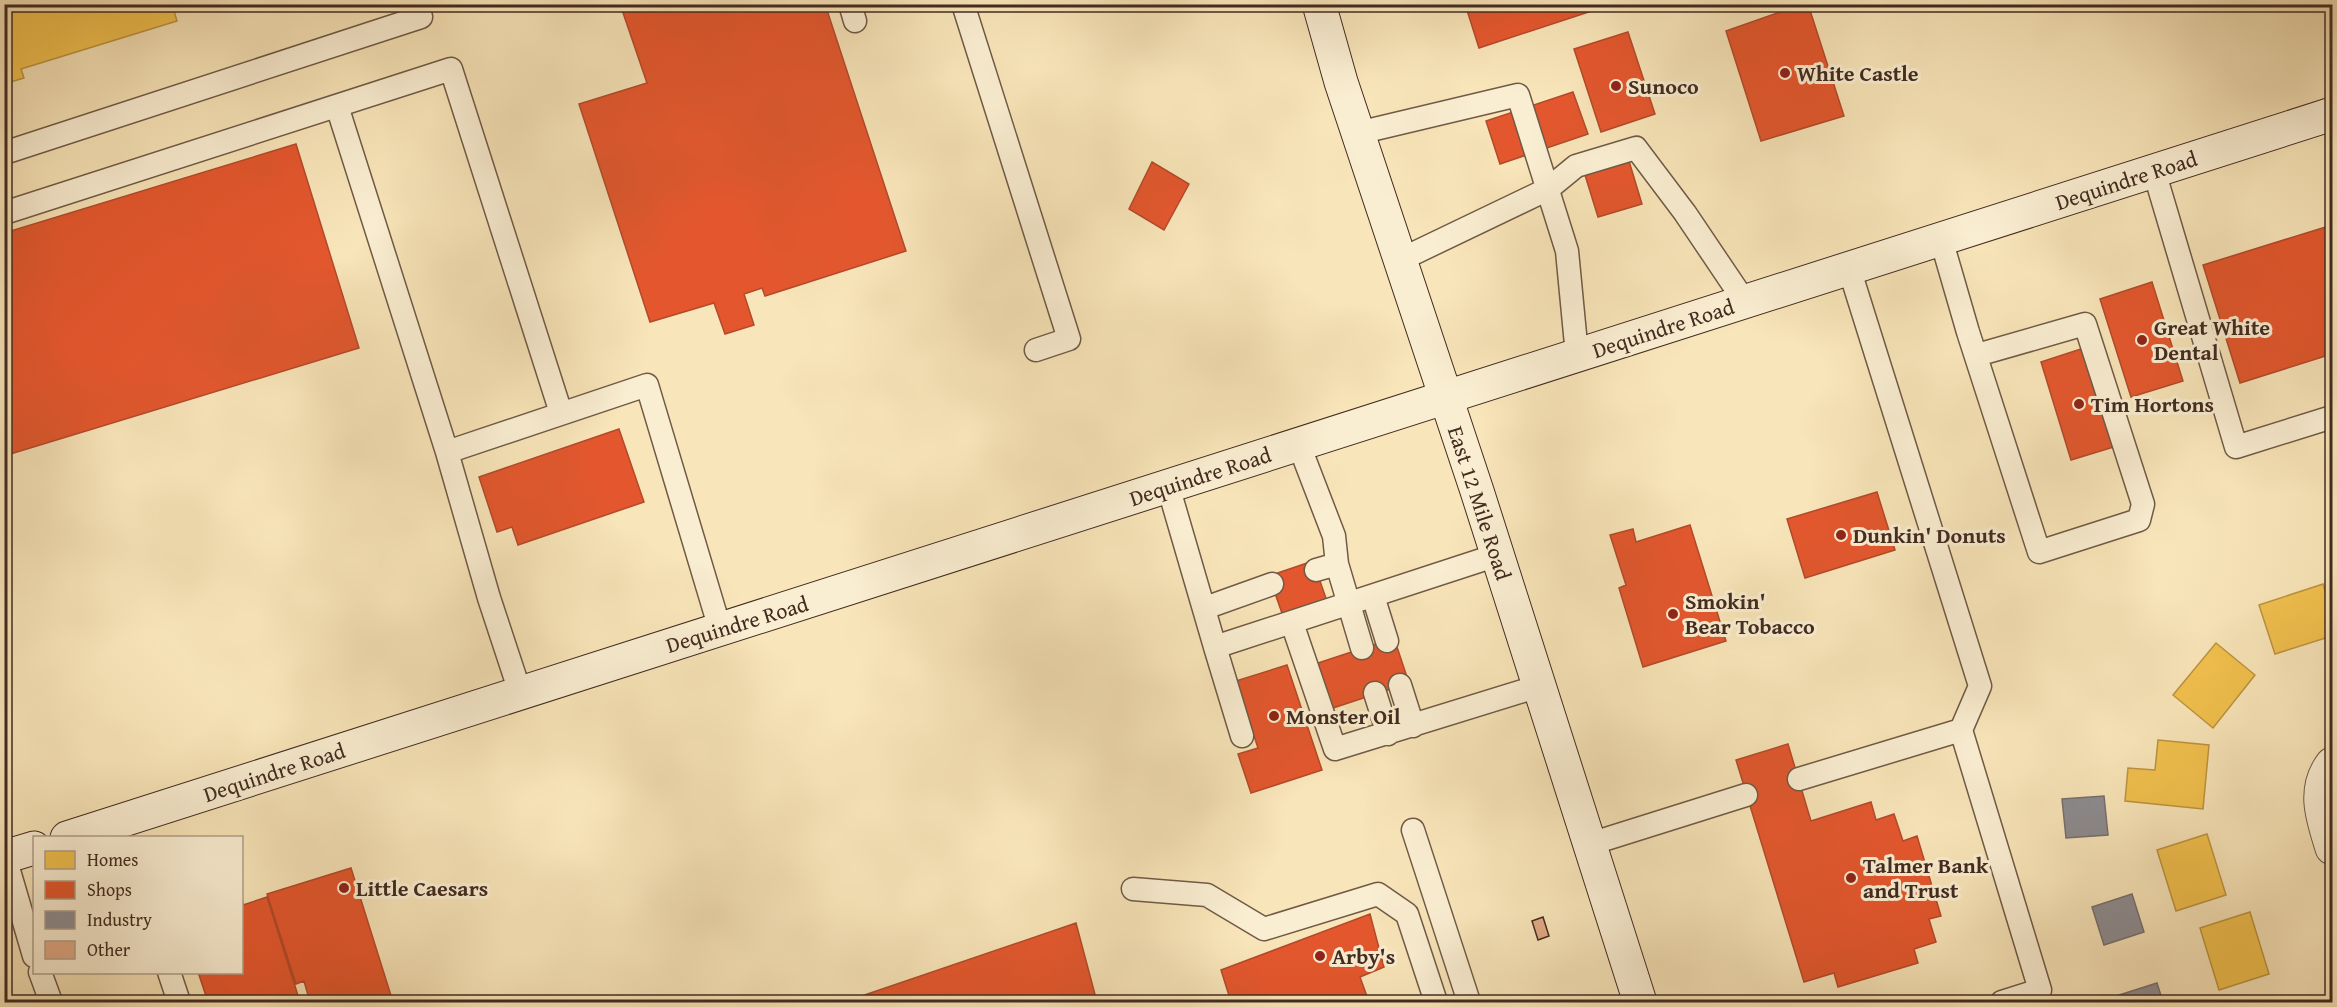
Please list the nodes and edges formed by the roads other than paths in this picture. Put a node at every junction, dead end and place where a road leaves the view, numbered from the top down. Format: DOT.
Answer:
graph roads {
  1 [pos="417,4"];
  2 [pos="963,4"];
  3 [pos="1319,4"];
  4 [pos="338,106"];
  5 [pos="2332,114"];
  6 [pos="1358,133"];
  7 [pos="4,153"];
  8 [pos="2154,171"];
  9 [pos="1548,189"];
  10 [pos="4,213"];
  11 [pos="1941,239"];
  12 [pos="1400,260"];
  13 [pos="1849,268"];
  14 [pos="1745,302"];
  15 [pos="1036,350"];
  16 [pos="1577,355"];
  17 [pos="1977,355"];
  18 [pos="1444,398"];
  19 [pos="561,413"];
  20 [pos="2332,417"];
  21 [pos="1299,445"];
  22 [pos="447,452"];
  23 [pos="1168,486"];
  24 [pos="1497,555"];
  25 [pos="1272,584"];
  26 [pos="1373,596"];
  27 [pos="1350,604"];
  28 [pos="1205,608"];
  29 [pos="1292,623"];
  30 [pos="720,629"];
  31 [pos="1387,641"];
  32 [pos="1215,647"];
  33 [pos="1362,648"];
  34 [pos="1400,686"];
  35 [pos="1539,686"];
  36 [pos="520,692"];
  37 [pos="1376,693"];
  38 [pos="1413,726"];
  39 [pos="1961,730"];
  40 [pos="1388,734"];
  41 [pos="1242,736"];
  42 [pos="2332,764"];
  43 [pos="1799,779"];
  44 [pos="1746,795"];
  45 [pos="123,829"];
  46 [pos="1413,830"];
  47 [pos="75,836"];
  48 [pos="1590,844"];
  49 [pos="33,848"];
  50 [pos="2332,848"];
  51 [pos="5,857"];
  52 [pos="1133,889"];
  53 [pos="33,953"];
  54 [pos="41,974"];
  55 [pos="170,974"];
  56 [pos="2042,996"];
  57 [pos="51,1002"];
  58 [pos="179,1002"];
  59 [pos="1436,1002"];
  60 [pos="1469,1002"];
  61 [pos="1640,1002"];
  62 [pos="2002,1002"];
  1 -- 7 [label="lane"];
  2 -- 15 [label="lane"];
  3 -- 6 [label="main road, East 12 Mile Road"];
  4 -- 10 [label="lane"];
  4 -- 19 [label="lane"];
  4 -- 22 [label="lane"];
  5 -- 8 [label="main road, Dequindre Road"];
  6 -- 9 [label="lane"];
  6 -- 12 [label="main road, East 12 Mile Road"];
  8 -- 11 [label="main road, Dequindre Road"];
  8 -- 20 [label="lane"];
  9 -- 12 [label="lane"];
  9 -- 14 [label="lane"];
  9 -- 16 [label="lane"];
  11 -- 13 [label="main road, Dequindre Road"];
  11 -- 17 [label="lane"];
  12 -- 18 [label="main road, East 12 Mile Road"];
  13 -- 14 [label="main road, Dequindre Road"];
  13 -- 39 [label="lane"];
  14 -- 16 [label="main road, Dequindre Road"];
  16 -- 18 [label="main road, Dequindre Road"];
  17 -- 17 [label="lane"];
  18 -- 21 [label="main road, Dequindre Road"];
  18 -- 24 [label="main road, East 12 Mile Road"];
  19 -- 22 [label="lane"];
  19 -- 30 [label="lane"];
  21 -- 23 [label="main road, Dequindre Road"];
  21 -- 27 [label="lane"];
  22 -- 36 [label="lane"];
  23 -- 28 [label="lane"];
  23 -- 30 [label="main road, Dequindre Road"];
  24 -- 26 [label="lane"];
  24 -- 35 [label="main road, East 12 Mile Road"];
  25 -- 28 [label="lane"];
  26 -- 27 [label="lane"];
  26 -- 31 [label="lane"];
  27 -- 29 [label="lane"];
  27 -- 33 [label="lane"];
  28 -- 32 [label="lane"];
  29 -- 32 [label="lane"];
  29 -- 40 [label="lane"];
  30 -- 36 [label="main road, Dequindre Road"];
  32 -- 41 [label="lane"];
  34 -- 38 [label="lane"];
  35 -- 38 [label="lane"];
  35 -- 48 [label="main road, East 12 Mile Road"];
  36 -- 45 [label="main road, Dequindre Road"];
  37 -- 40 [label="lane"];
  38 -- 40 [label="lane"];
  39 -- 43 [label="lane"];
  39 -- 56 [label="lane"];
  42 -- 50 [label="main road"];
  44 -- 48 [label="lane"];
  45 -- 47 [label="main road, Dequindre Road"];
  46 -- 60 [label="lane"];
  48 -- 61 [label="main road, East 12 Mile Road"];
  49 -- 51 [label="main road"];
  51 -- 53 [label="lane"];
  52 -- 59 [label="lane"];
  54 -- 57 [label="lane"];
  55 -- 58 [label="lane"];
  56 -- 62 [label="lane"];
}
